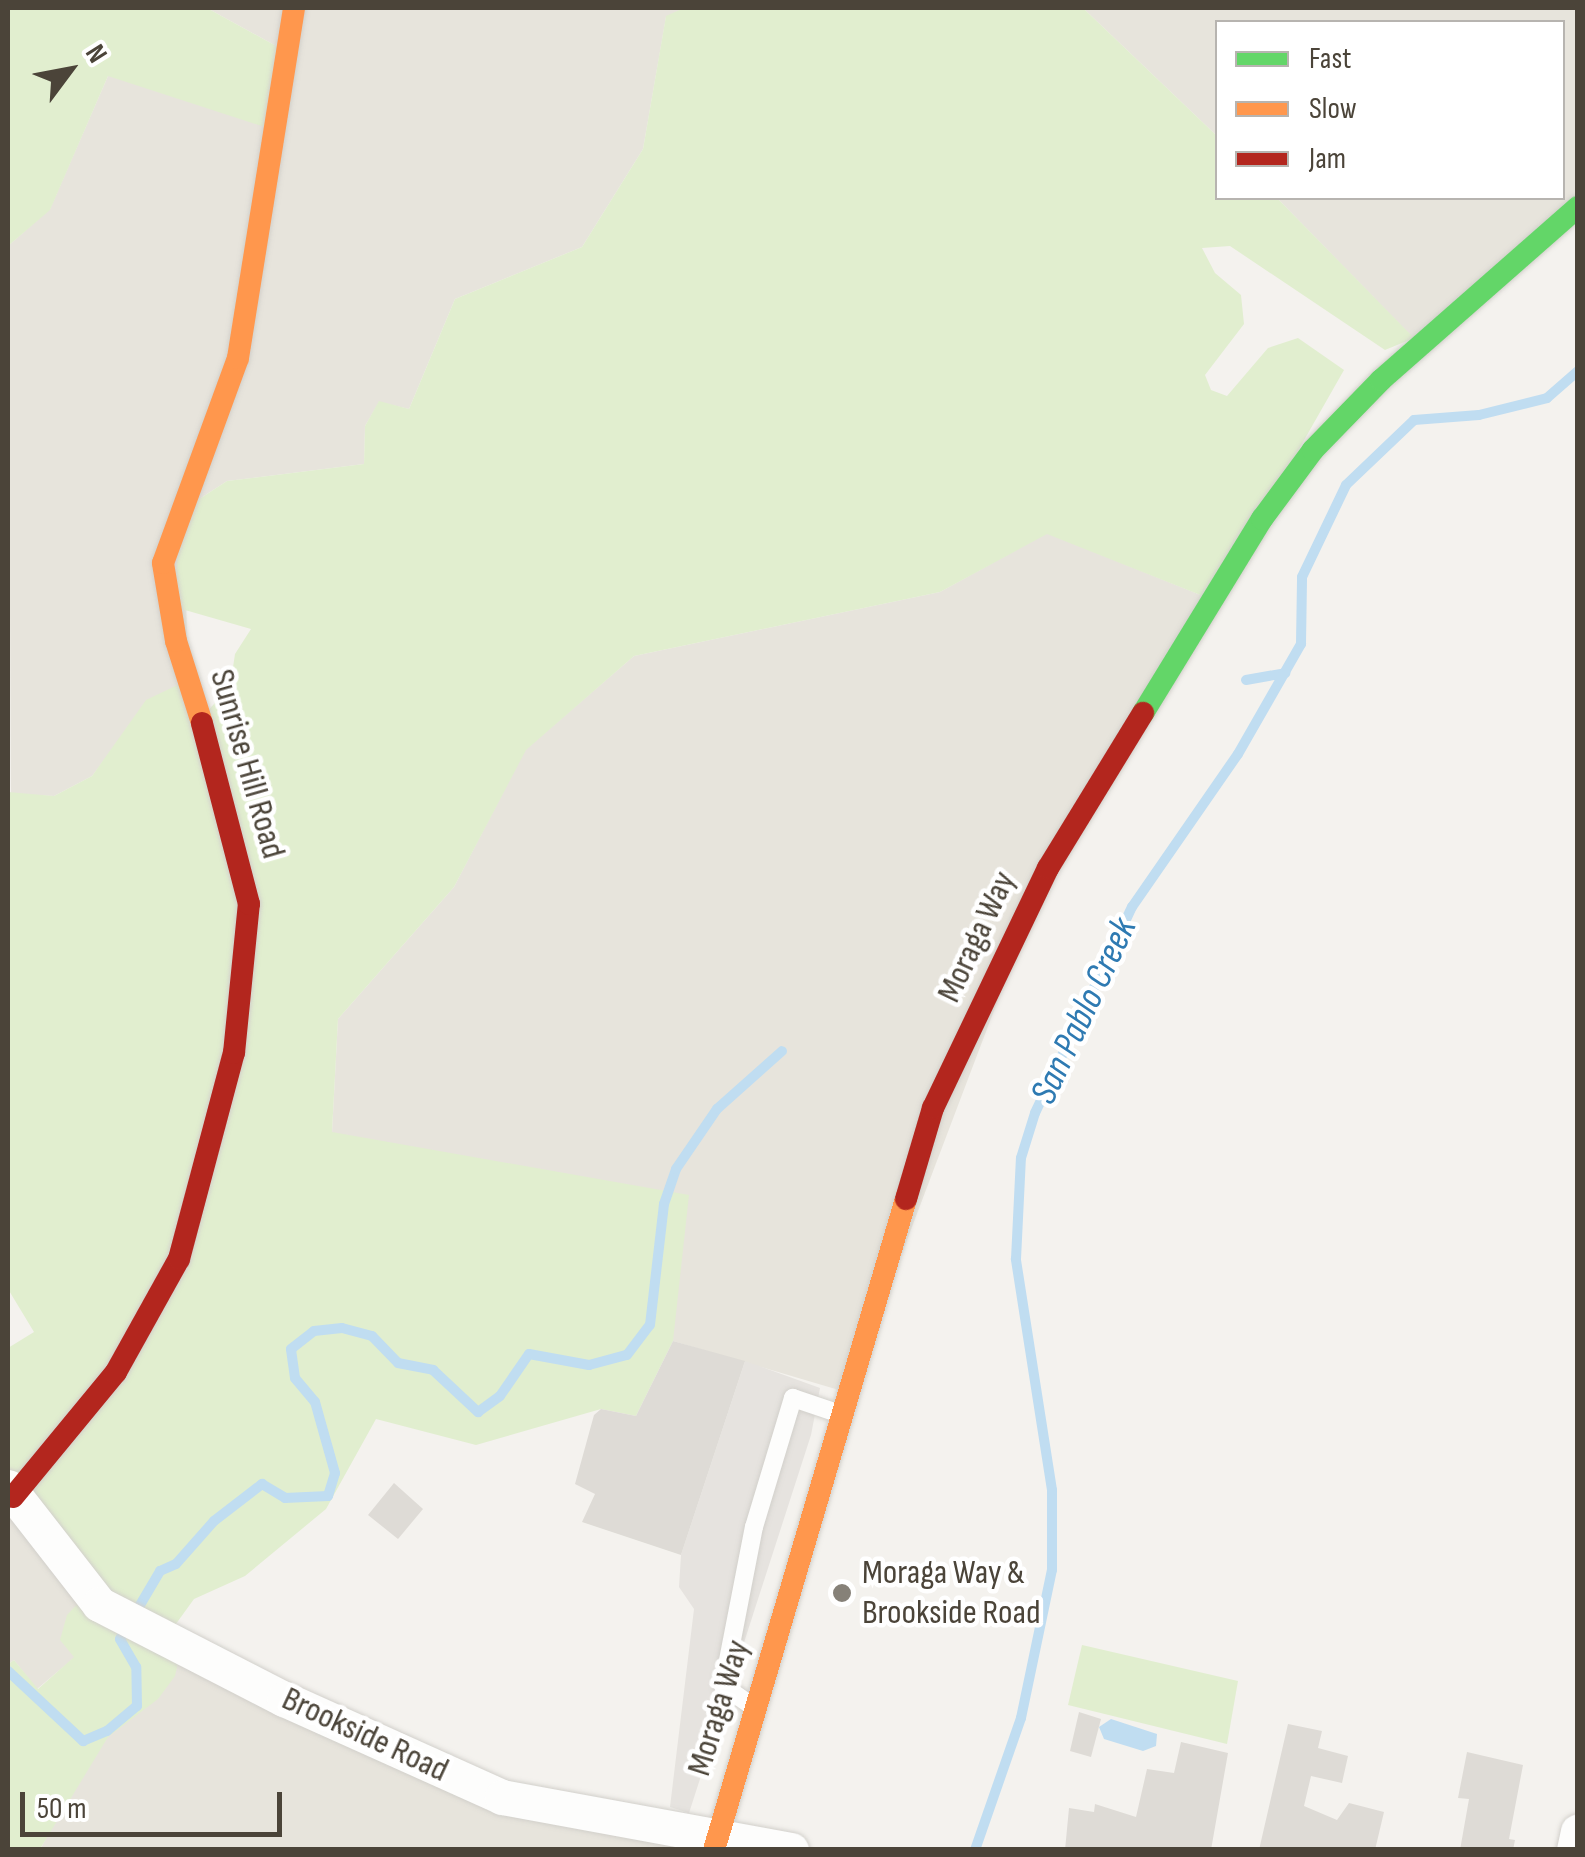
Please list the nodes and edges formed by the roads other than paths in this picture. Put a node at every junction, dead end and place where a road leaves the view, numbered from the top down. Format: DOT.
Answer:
graph roads {
  1 [pos="294,8"];
  2 [pos="1578,208"];
  3 [pos="842,1415"];
  4 [pos="10,1492"];
  5 [pos="755,1708"];
  6 [pos="1578,1831"];
  7 [pos="716,1841"];
  8 [pos="790,1850"];
  9 [pos="1574,1850"];
  1 -- 4 [label="main road, Sunrise Hill Road"];
  2 -- 3 [label="main road, Moraga Way"];
  3 -- 5 [label="main road, Moraga Way"];
  3 -- 5 [label="lane"];
  4 -- 7 [label="street, Brookside Road"];
  5 -- 7 [label="main road, Moraga Way"];
  6 -- 9 [label="street"];
  7 -- 8 [label="street, Brookside Road"];
}
